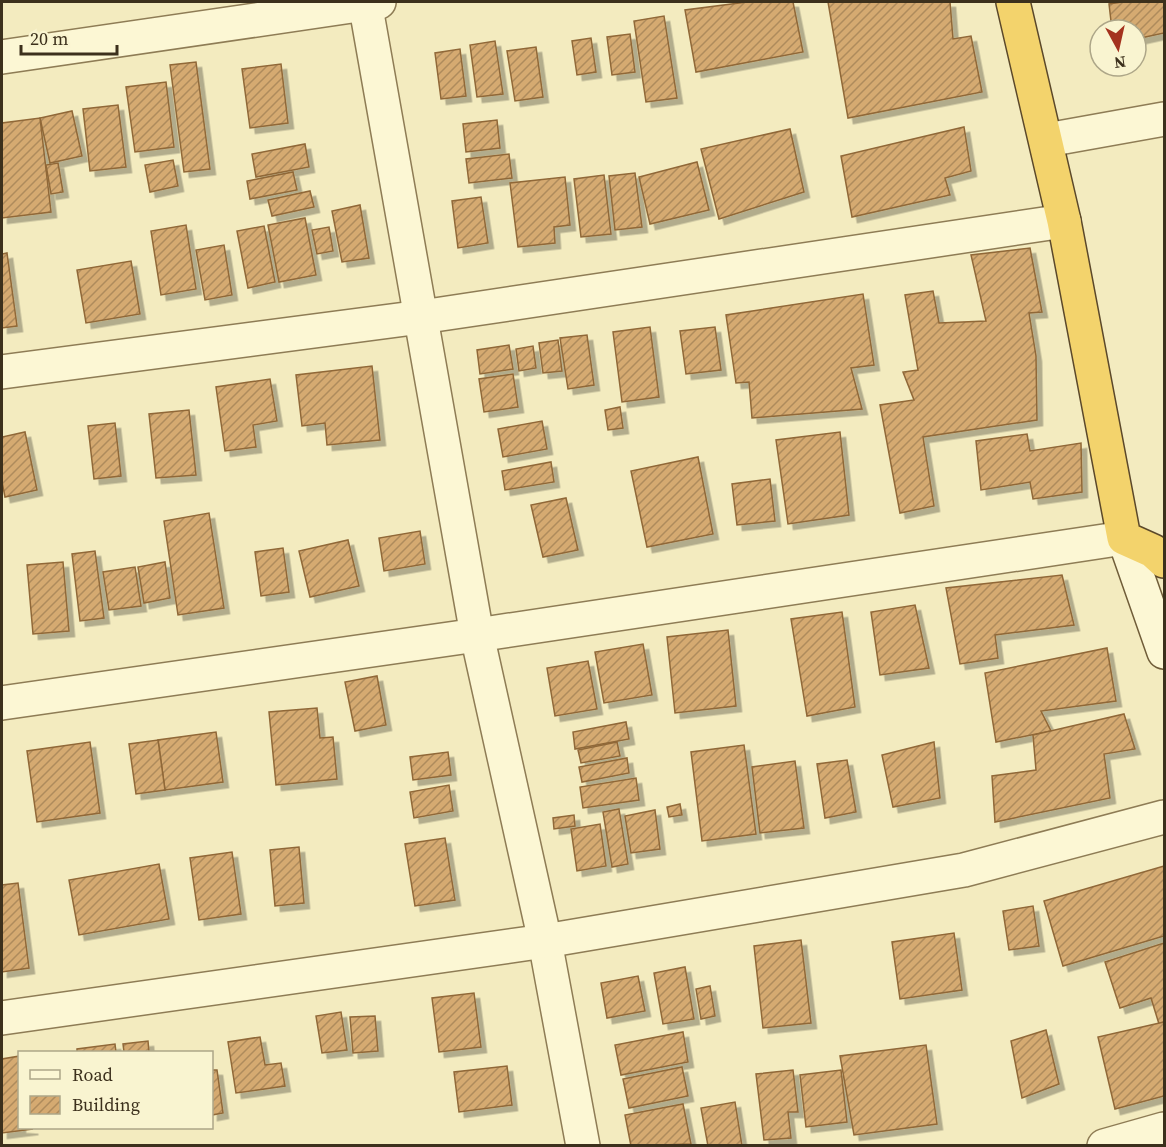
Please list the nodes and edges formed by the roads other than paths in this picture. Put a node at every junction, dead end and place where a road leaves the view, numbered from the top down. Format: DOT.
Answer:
graph roads {
  1 [pos="370,2"];
  2 [pos="1013,2"];
  3 [pos="2,57"];
  4 [pos="1164,119"];
  5 [pos="1047,140"];
  6 [pos="1064,221"];
  7 [pos="421,317"];
  8 [pos="2,372"];
  9 [pos="1124,538"];
  10 [pos="1164,561"];
  11 [pos="477,635"];
  12 [pos="1164,652"];
  13 [pos="2,703"];
  14 [pos="1164,817"];
  15 [pos="545,941"];
  16 [pos="2,1018"];
  17 [pos="1164,1129"];
  18 [pos="583,1146"];
  19 [pos="1104,1146"];
  1 -- 3 [label="street"];
  1 -- 7 [label="street"];
  2 -- 5 [label="highway"];
  4 -- 5 [label="street"];
  5 -- 6 [label="highway"];
  6 -- 7 [label="street"];
  6 -- 9 [label="highway"];
  7 -- 8 [label="street"];
  7 -- 11 [label="street"];
  9 -- 10 [label="highway"];
  9 -- 11 [label="street"];
  9 -- 12 [label="street"];
  11 -- 13 [label="street"];
  11 -- 15 [label="street"];
  14 -- 15 [label="street"];
  15 -- 16 [label="street"];
  15 -- 18 [label="street"];
  17 -- 19 [label="street"];
}
